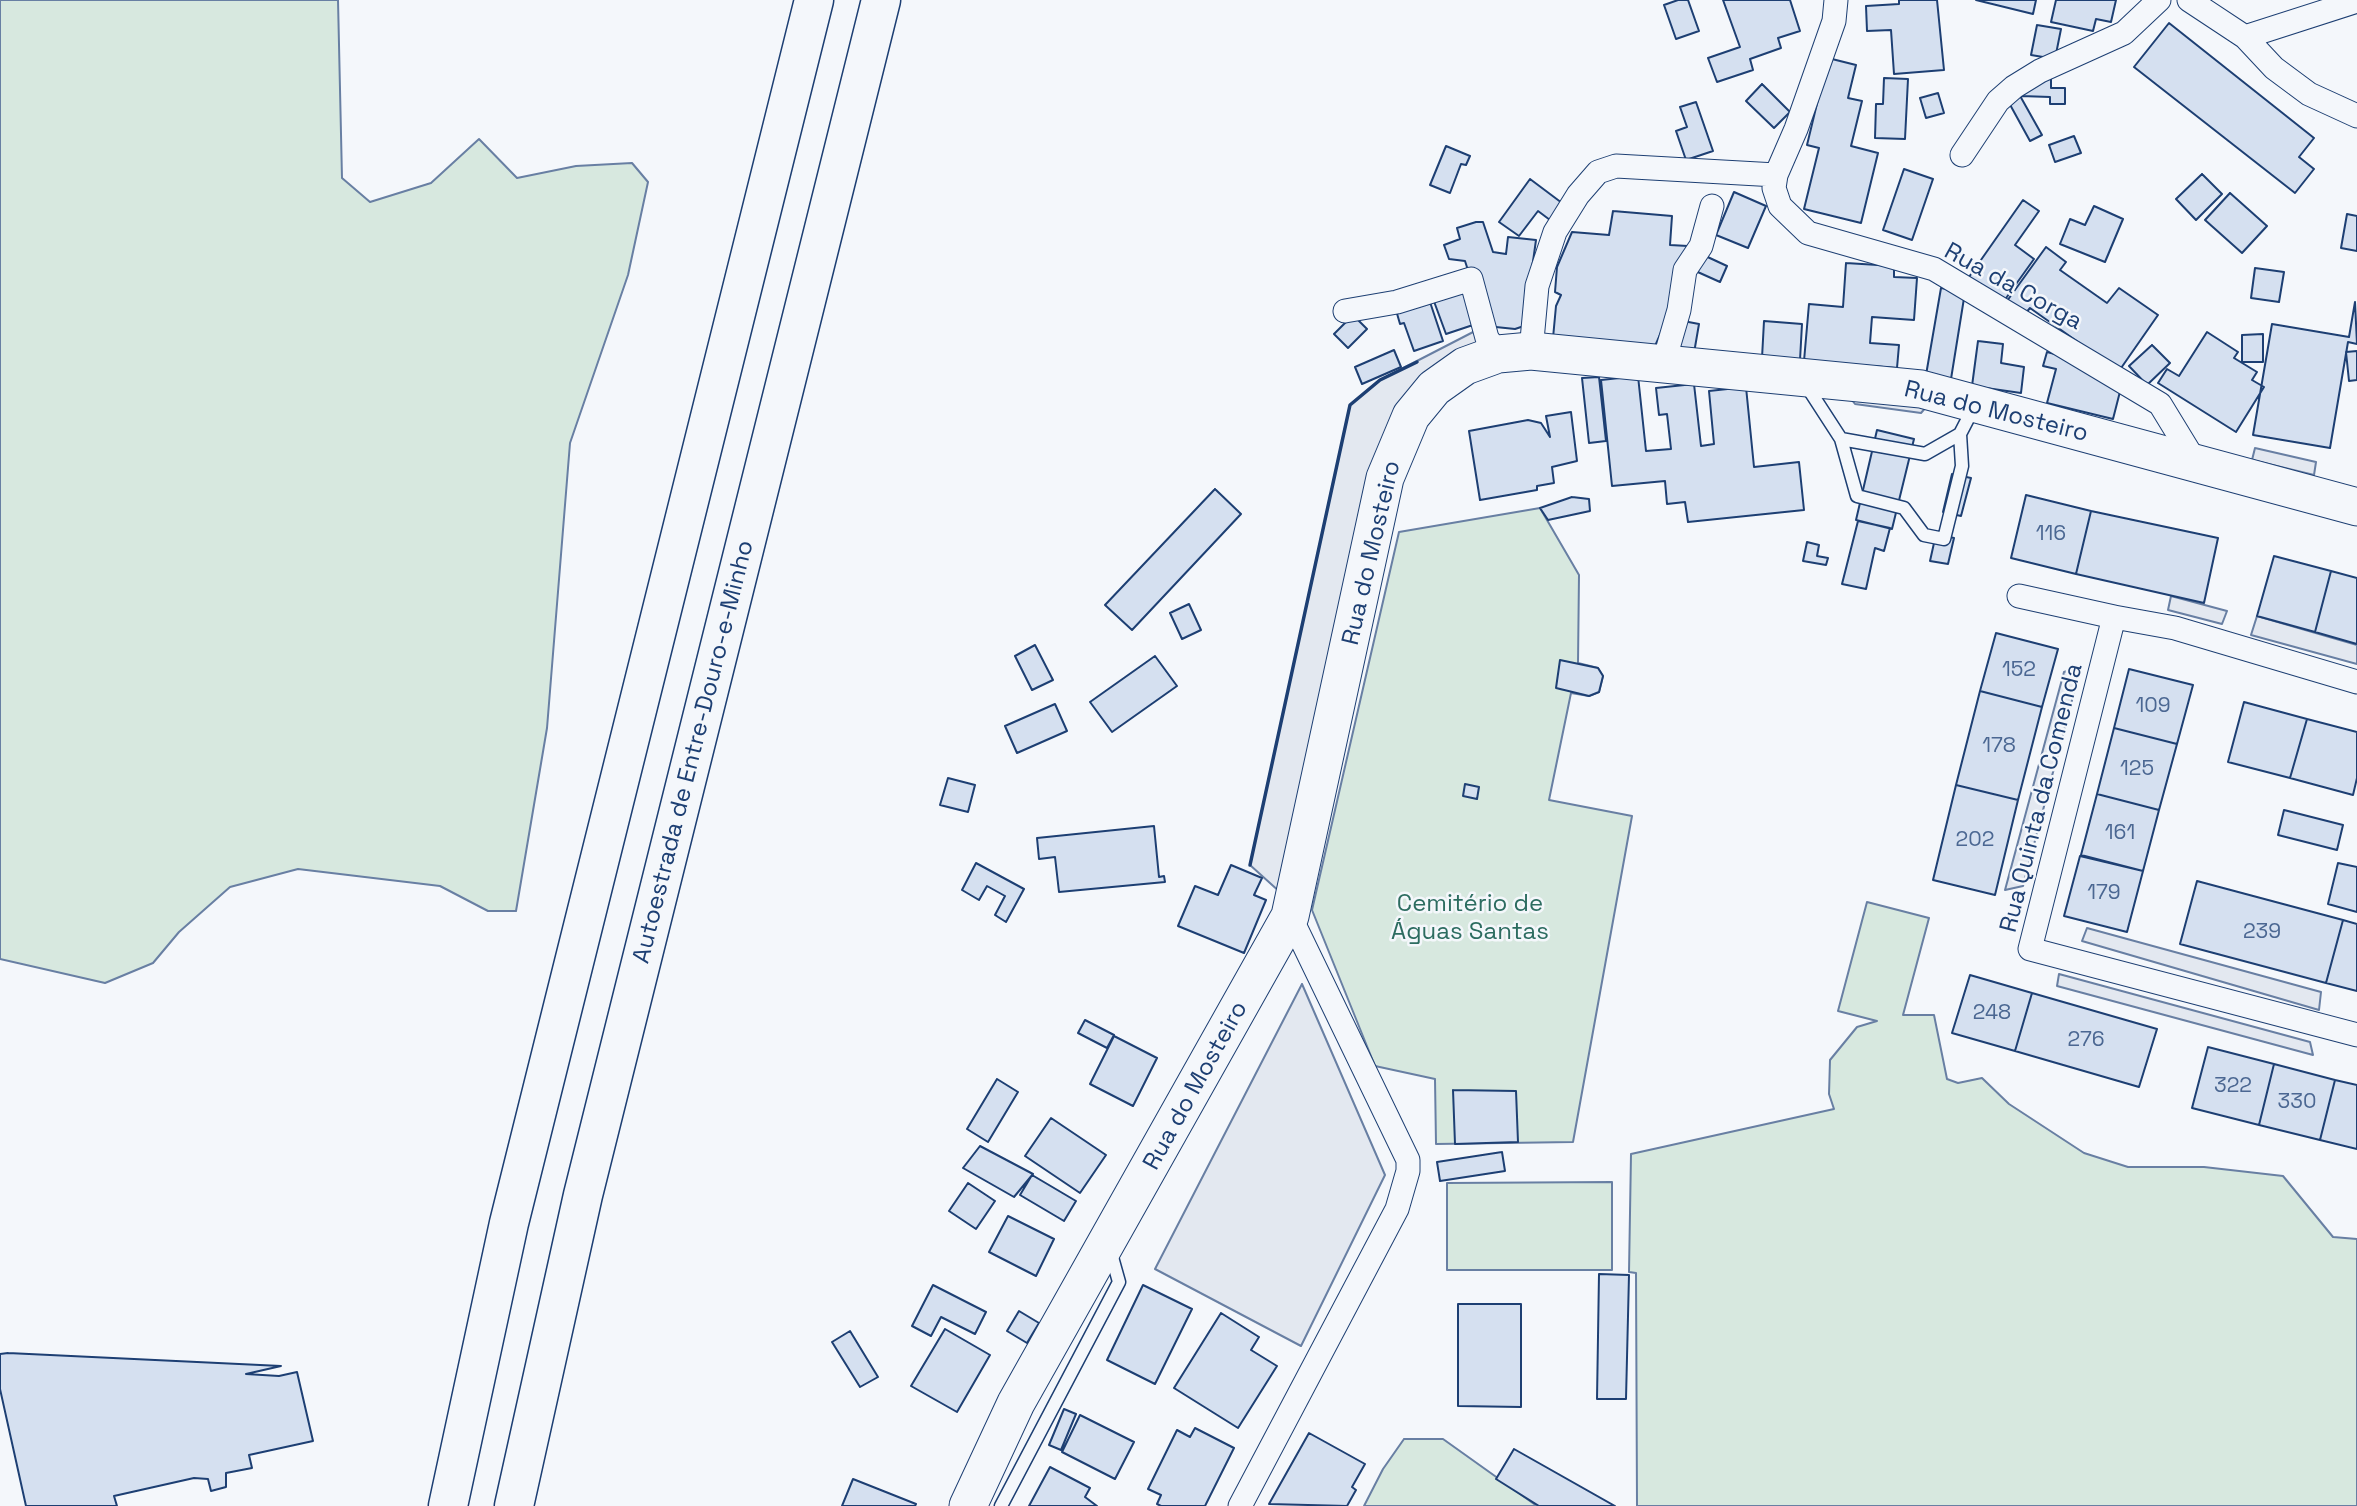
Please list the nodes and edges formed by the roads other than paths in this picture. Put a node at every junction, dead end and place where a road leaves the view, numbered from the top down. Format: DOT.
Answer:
graph roads {
  1 [pos="814,0"];
  2 [pos="881,0"];
  3 [pos="1836,0"];
  4 [pos="2159,0"];
  5 [pos="2189,0"];
  6 [pos="2357,1"];
  7 [pos="2245,37"];
  8 [pos="2357,116"];
  9 [pos="1962,155"];
  10 [pos="1776,175"];
  11 [pos="1712,206"];
  12 [pos="1345,311"];
  13 [pos="1514,352"];
  14 [pos="1663,365"];
  15 [pos="1801,379"];
  16 [pos="1968,419"];
  17 [pos="1841,439"];
  18 [pos="2196,463"];
  19 [pos="2357,507"];
  20 [pos="2019,596"];
  21 [pos="2115,617"];
  22 [pos="2357,682"];
  23 [pos="1290,916"];
  24 [pos="2357,1035"];
  25 [pos="1109,1243"];
  26 [pos="448,1506"];
  27 [pos="514,1506"];
  28 [pos="968,1506"];
  29 [pos="1000,1506"];
  30 [pos="1240,1506"];
  1 -- 26 [label="highway"];
  2 -- 27 [label="highway, Autoestrada de Entre-Douro-e-Minho"];
  3 -- 10 [label="street"];
  4 -- 9 [label="street"];
  5 -- 7 [label="street"];
  6 -- 7 [label="street"];
  7 -- 8 [label="street"];
  10 -- 13 [label="street"];
  10 -- 18 [label="street, Rua da Corga"];
  11 -- 14 [label="street"];
  12 -- 13 [label="street"];
  13 -- 14 [label="main road, Rua do Mosteiro"];
  13 -- 23 [label="main road, Rua do Mosteiro"];
  14 -- 15 [label="main road, Rua do Mosteiro"];
  15 -- 16 [label="main road, Rua do Mosteiro"];
  15 -- 17 [label="lane"];
  16 -- 17 [label="lane"];
  16 -- 17 [label="lane"];
  16 -- 18 [label="main road, Rua do Mosteiro"];
  18 -- 19 [label="main road, Rua do Mosteiro"];
  20 -- 21 [label="street"];
  21 -- 22 [label="street"];
  21 -- 24 [label="street, Rua Quinta da Comenda"];
  23 -- 25 [label="main road, Rua do Mosteiro"];
  23 -- 30 [label="street"];
  25 -- 28 [label="main road, Rua do Mosteiro"];
  25 -- 29 [label="lane"];
}
